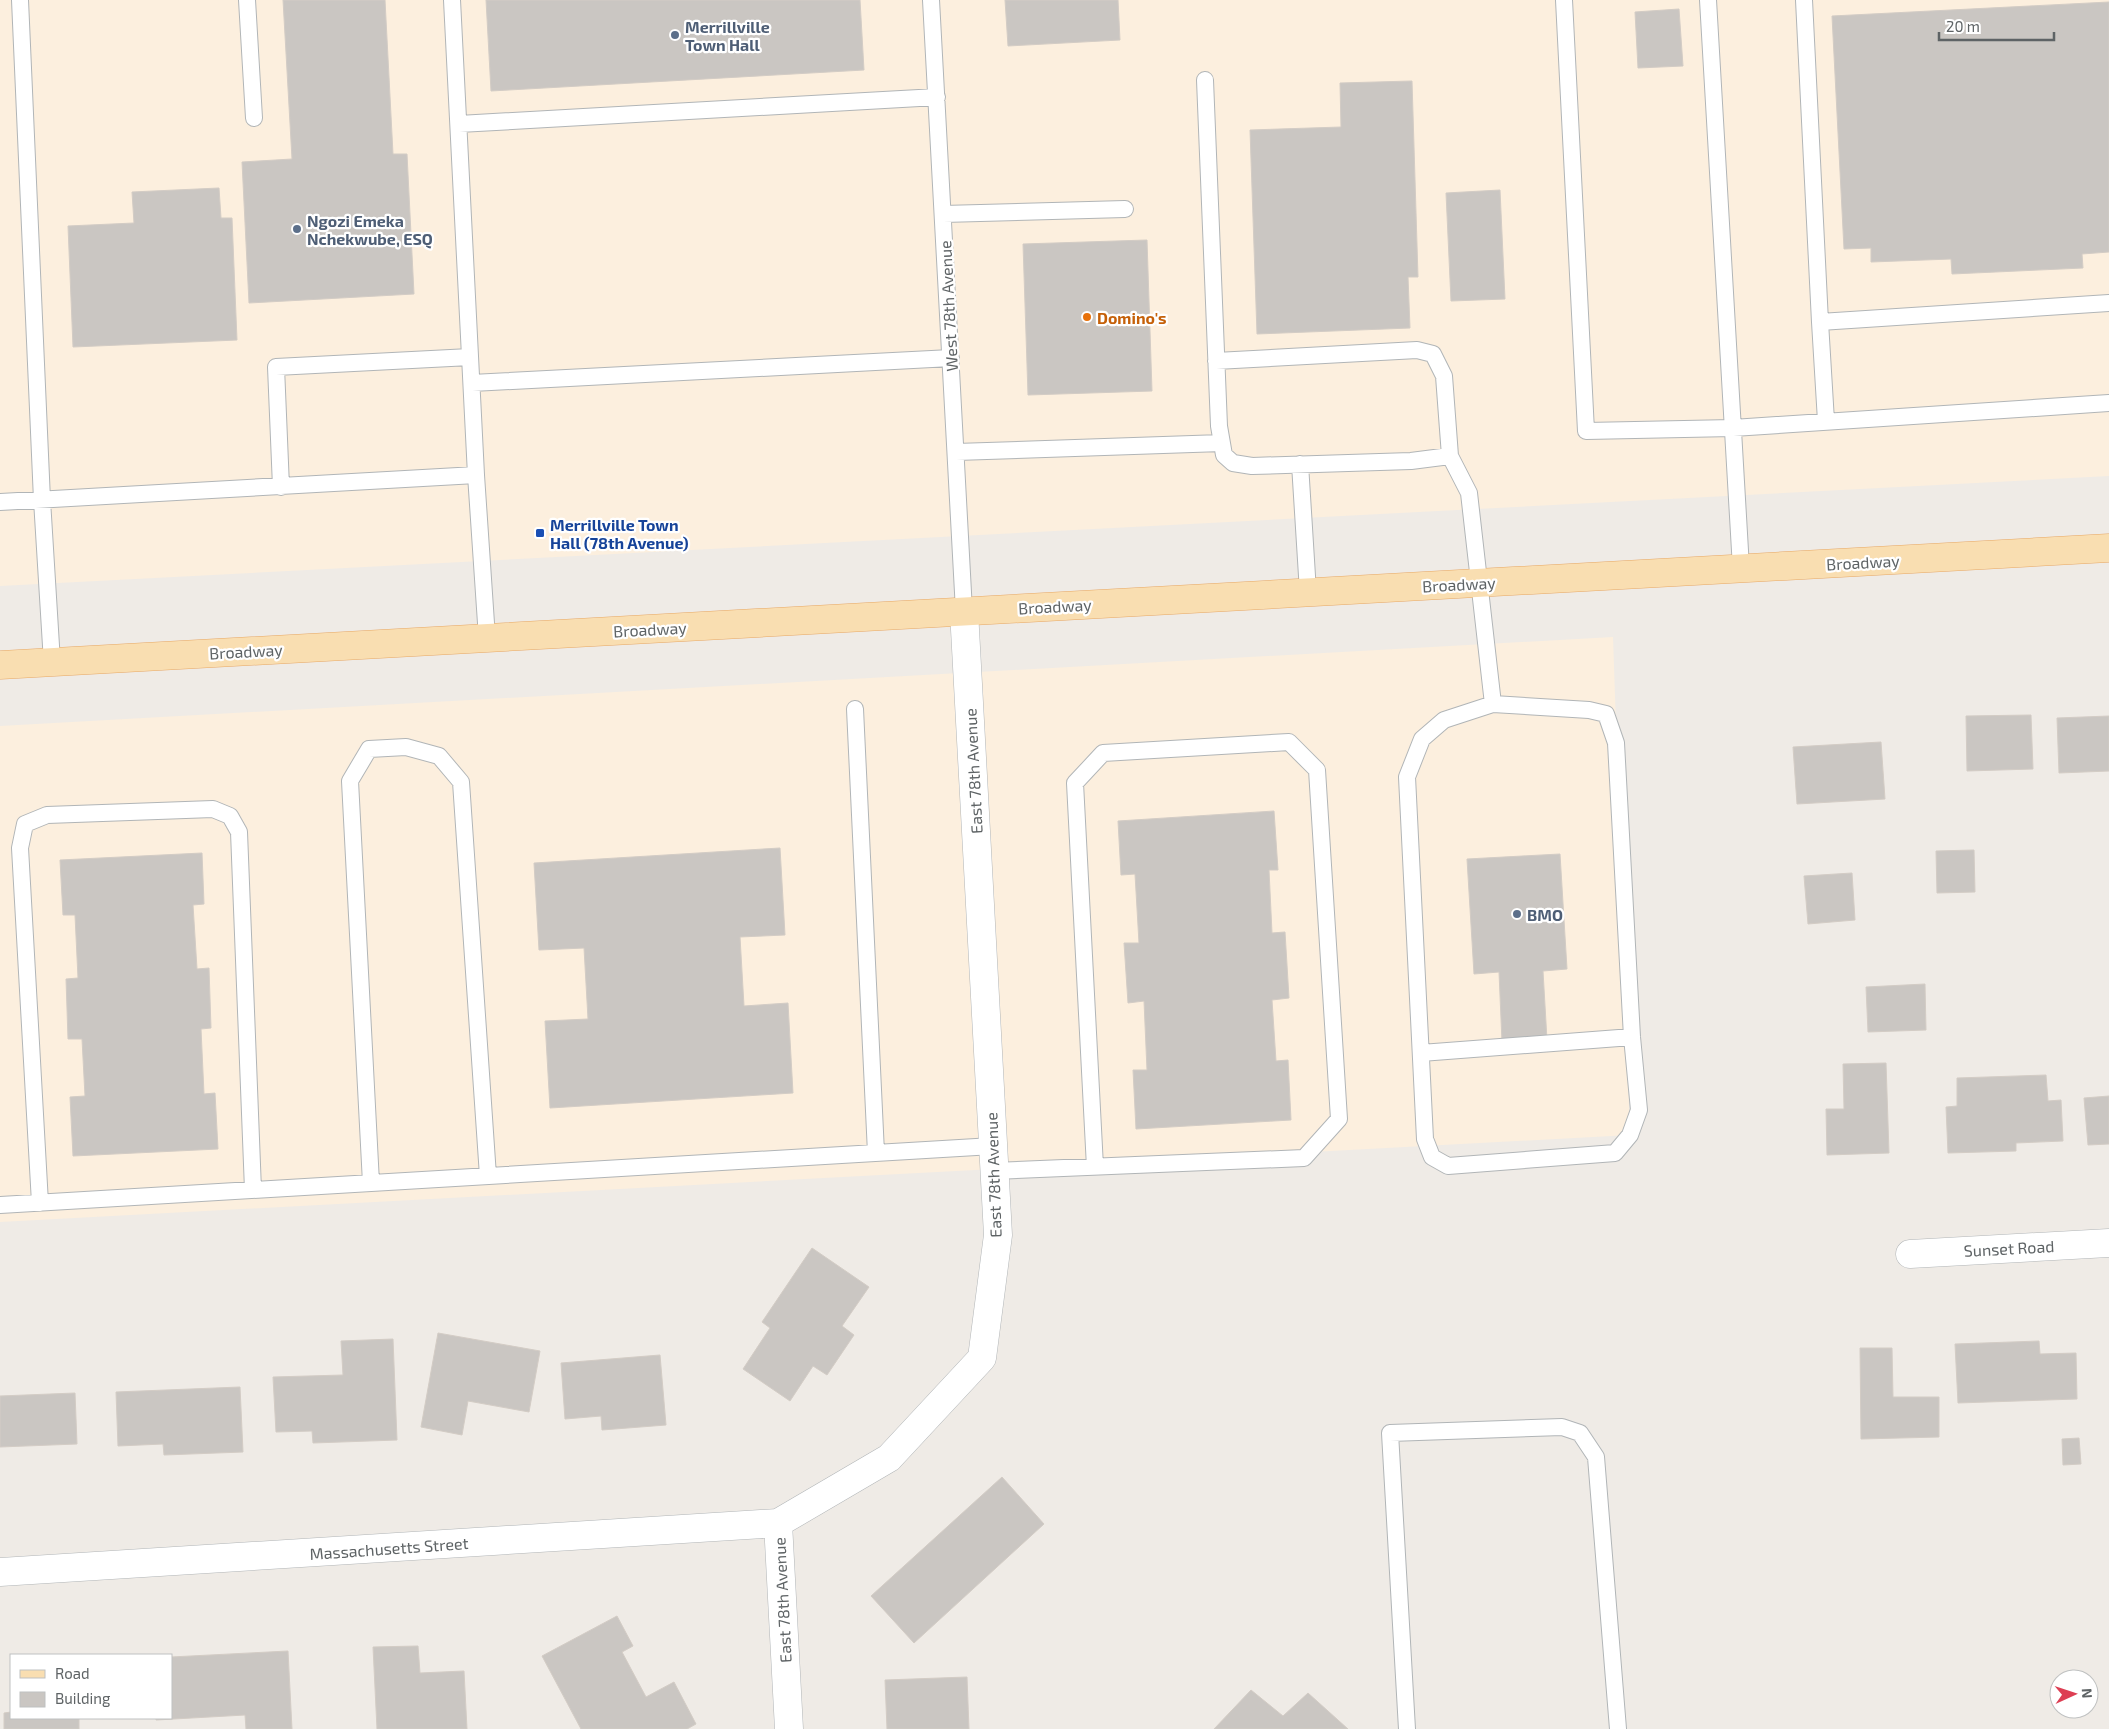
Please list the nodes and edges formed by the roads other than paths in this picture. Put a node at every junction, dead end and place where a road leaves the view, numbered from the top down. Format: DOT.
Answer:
graph roads {
  1 [pos="20,0"];
  2 [pos="247,0"];
  3 [pos="452,0"];
  4 [pos="931,0"];
  5 [pos="1564,0"];
  6 [pos="1708,0"];
  7 [pos="1804,0"];
  8 [pos="1205,80"];
  9 [pos="937,97"];
  10 [pos="254,118"];
  11 [pos="459,124"];
  12 [pos="1125,209"];
  13 [pos="943,214"];
  14 [pos="2109,303"];
  15 [pos="1820,322"];
  16 [pos="470,357"];
  17 [pos="951,358"];
  18 [pos="1216,361"];
  19 [pos="472,383"];
  20 [pos="2109,403"];
  21 [pos="1826,422"];
  22 [pos="1733,428"];
  23 [pos="1222,443"];
  24 [pos="956,452"];
  25 [pos="1450,456"];
  26 [pos="1300,464"];
  27 [pos="476,475"];
  28 [pos="281,486"];
  29 [pos="42,500"];
  30 [pos="0,502"];
  31 [pos="2109,548"];
  32 [pos="1741,568"];
  33 [pos="1479,583"];
  34 [pos="1308,592"];
  35 [pos="964,612"];
  36 [pos="487,638"];
  37 [pos="52,662"];
  38 [pos="0,664"];
  39 [pos="1494,704"];
  40 [pos="855,709"];
  41 [pos="1632,1037"];
  42 [pos="1421,1053"];
  43 [pos="876,1153"];
  44 [pos="994,1159"];
  45 [pos="1095,1167"];
  46 [pos="488,1176"];
  47 [pos="371,1183"];
  48 [pos="253,1190"];
  49 [pos="40,1203"];
  50 [pos="0,1205"];
  51 [pos="2109,1243"];
  52 [pos="1910,1254"];
  53 [pos="778,1523"];
  54 [pos="0,1572"];
  55 [pos="789,1729"];
  56 [pos="1407,1729"];
  57 [pos="1618,1729"];
  1 -- 29 [label="lane"];
  2 -- 10 [label="lane"];
  3 -- 11 [label="lane"];
  4 -- 9 [label="lane, West 78th Avenue"];
  5 -- 22 [label="lane"];
  6 -- 22 [label="lane"];
  7 -- 15 [label="lane"];
  8 -- 18 [label="lane"];
  9 -- 11 [label="lane"];
  9 -- 13 [label="lane, West 78th Avenue"];
  11 -- 16 [label="lane"];
  12 -- 13 [label="lane"];
  13 -- 17 [label="lane, West 78th Avenue"];
  14 -- 15 [label="lane"];
  15 -- 21 [label="lane"];
  16 -- 19 [label="lane"];
  16 -- 28 [label="lane"];
  17 -- 19 [label="lane"];
  17 -- 24 [label="lane, West 78th Avenue"];
  18 -- 23 [label="lane"];
  18 -- 25 [label="lane"];
  19 -- 27 [label="lane"];
  20 -- 21 [label="lane"];
  21 -- 22 [label="lane"];
  22 -- 32 [label="lane"];
  23 -- 24 [label="lane"];
  23 -- 26 [label="lane"];
  24 -- 35 [label="lane, West 78th Avenue"];
  25 -- 26 [label="lane"];
  25 -- 33 [label="lane"];
  26 -- 34 [label="lane"];
  27 -- 28 [label="lane"];
  27 -- 36 [label="lane"];
  28 -- 29 [label="lane"];
  29 -- 30 [label="lane"];
  29 -- 37 [label="lane"];
  31 -- 32 [label="main road, Broadway"];
  32 -- 33 [label="main road, Broadway"];
  33 -- 34 [label="main road, Broadway"];
  33 -- 39 [label="lane"];
  34 -- 35 [label="main road, Broadway"];
  35 -- 36 [label="main road, Broadway"];
  35 -- 44 [label="street, East 78th Avenue"];
  36 -- 37 [label="main road, Broadway"];
  37 -- 38 [label="main road, Broadway"];
  39 -- 41 [label="lane"];
  39 -- 42 [label="lane"];
  40 -- 43 [label="lane"];
  41 -- 42 [label="lane"];
  41 -- 42 [label="lane"];
  43 -- 44 [label="lane"];
  43 -- 46 [label="lane"];
  44 -- 45 [label="lane"];
  44 -- 53 [label="street, East 78th Avenue"];
  45 -- 45 [label="lane"];
  46 -- 47 [label="lane"];
  46 -- 47 [label="lane"];
  47 -- 48 [label="lane"];
  48 -- 49 [label="lane"];
  48 -- 49 [label="lane"];
  49 -- 50 [label="lane"];
  51 -- 52 [label="street, Sunset Road"];
  53 -- 54 [label="street, Massachusetts Street"];
  53 -- 55 [label="street, East 78th Avenue"];
  56 -- 57 [label="lane"];
}
